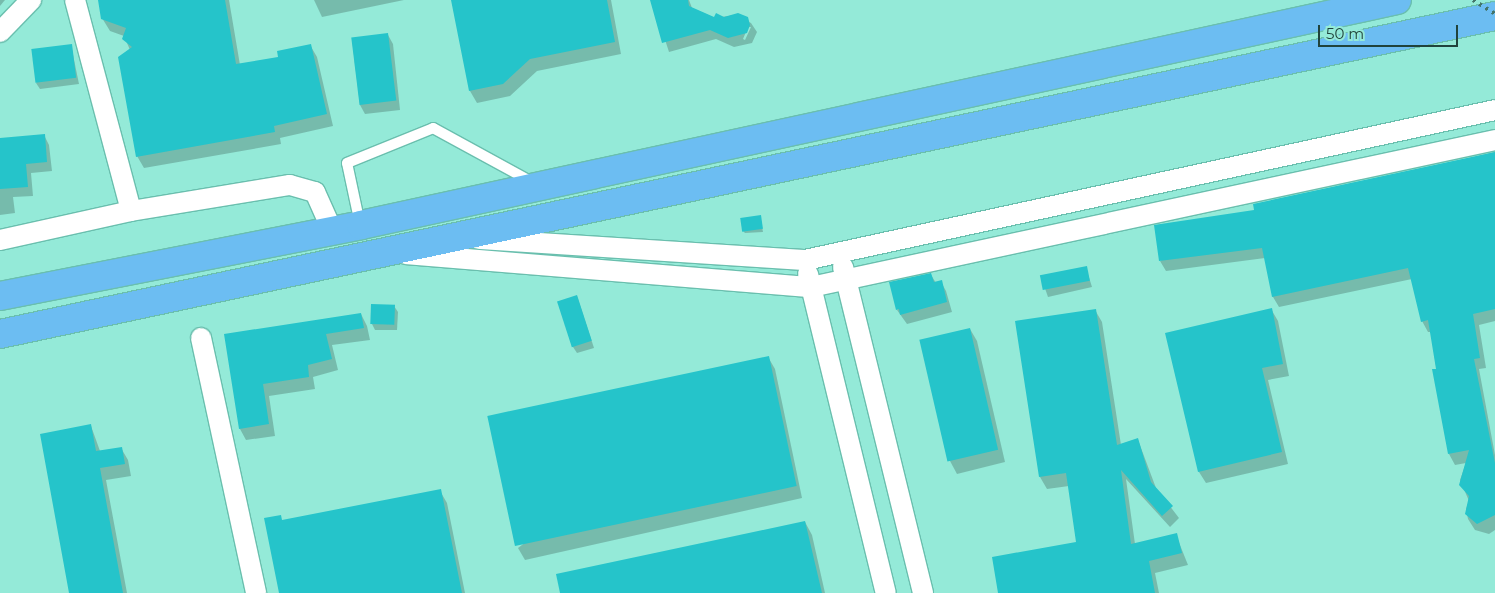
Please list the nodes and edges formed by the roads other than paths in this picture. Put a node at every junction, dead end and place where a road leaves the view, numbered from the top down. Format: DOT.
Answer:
graph roads {
  1 [pos="30,0"];
  2 [pos="75,0"];
  3 [pos="1397,0"];
  4 [pos="1495,16"];
  5 [pos="0,32"];
  6 [pos="1495,110"];
  7 [pos="1495,140"];
  8 [pos="540,186"];
  9 [pos="131,211"];
  10 [pos="360,224"];
  11 [pos="332,230"];
  12 [pos="455,237"];
  13 [pos="0,240"];
  14 [pos="386,252"];
  15 [pos="840,253"];
  16 [pos="804,260"];
  17 [pos="846,280"];
  18 [pos="811,287"];
  19 [pos="0,296"];
  20 [pos="0,334"];
  21 [pos="201,338"];
  22 [pos="256,593"];
  23 [pos="886,593"];
  24 [pos="923,593"];
  1 -- 5 [label="street"];
  2 -- 9 [label="street"];
  3 -- 8 [label="highway"];
  4 -- 12 [label="highway"];
  6 -- 15 [label="street"];
  7 -- 17 [label="street"];
  8 -- 10 [label="highway"];
  8 -- 10 [label="lane"];
  9 -- 11 [label="street"];
  9 -- 13 [label="street"];
  10 -- 11 [label="highway"];
  11 -- 19 [label="highway"];
  12 -- 14 [label="highway"];
  12 -- 16 [label="street"];
  14 -- 18 [label="street"];
  14 -- 20 [label="highway"];
  15 -- 16 [label="street"];
  15 -- 17 [label="street"];
  16 -- 18 [label="street"];
  17 -- 18 [label="street"];
  17 -- 24 [label="street"];
  18 -- 23 [label="street"];
  21 -- 22 [label="street"];
}
